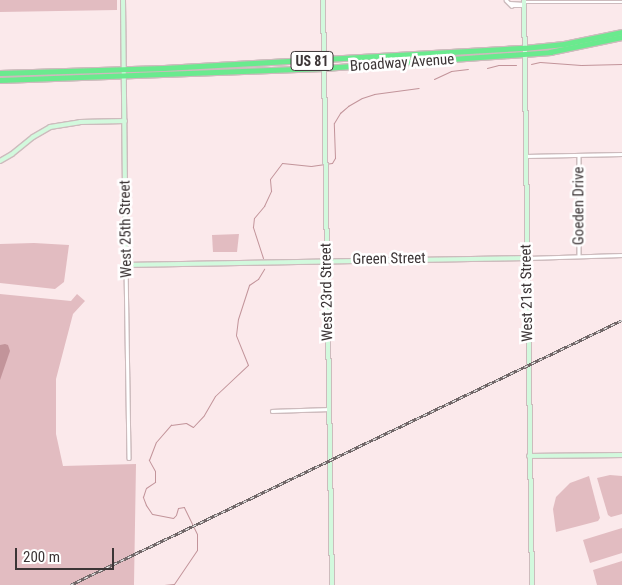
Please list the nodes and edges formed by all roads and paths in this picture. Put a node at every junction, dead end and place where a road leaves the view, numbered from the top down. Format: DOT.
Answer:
graph roads {
  1 [pos="123,0"];
  2 [pos="323,0"];
  3 [pos="506,1"];
  4 [pos="622,2"];
  5 [pos="524,3"];
  6 [pos="622,32"];
  7 [pos="622,37"];
  8 [pos="524,51"];
  9 [pos="324,61"];
  10 [pos="324,68"];
  11 [pos="0,73"];
  12 [pos="124,73"];
  13 [pos="0,80"];
  14 [pos="125,121"];
  15 [pos="622,154"];
  16 [pos="526,156"];
  17 [pos="578,156"];
  18 [pos="0,161"];
  19 [pos="579,256"];
  20 [pos="622,256"];
  21 [pos="527,258"];
  22 [pos="326,260"];
  23 [pos="126,265"];
  24 [pos="329,409"];
  25 [pos="272,411"];
  26 [pos="622,455"];
  27 [pos="530,456"];
  28 [pos="129,458"];
  29 [pos="332,585"];
  30 [pos="532,585"];
  1 -- 12 [label="street, West 25th Street"];
  2 -- 9 [label="street, West 23rd Street"];
  3 -- 5 [label="street"];
  4 -- 5 [label="street"];
  5 -- 8 [label="street, West 21st Street"];
  6 -- 8 [label="highway, Broadway Avenue / US 81"];
  7 -- 8 [label="highway, Broadway Avenue / US 81"];
  8 -- 9 [label="highway, Broadway Avenue / US 81"];
  8 -- 10 [label="highway, Broadway Avenue / US 81"];
  8 -- 16 [label="street, West 21st Street"];
  9 -- 10 [label="street, West 23rd Street"];
  9 -- 12 [label="highway, Broadway Avenue / US 81"];
  10 -- 12 [label="highway, Broadway Avenue / US 81"];
  10 -- 22 [label="street, West 23rd Street"];
  11 -- 12 [label="highway, Broadway Avenue / US 81"];
  12 -- 13 [label="highway, Broadway Avenue / US 81"];
  12 -- 14 [label="street, West 25th Street"];
  14 -- 18 [label="street"];
  14 -- 23 [label="street, West 25th Street"];
  15 -- 17 [label="street"];
  16 -- 17 [label="street"];
  16 -- 21 [label="street, West 21st Street"];
  17 -- 19 [label="street, Goeden Drive"];
  19 -- 20 [label="street, Green Street"];
  19 -- 21 [label="street, Green Street"];
  21 -- 22 [label="street, Green Street"];
  21 -- 27 [label="street, West 21st Street"];
  22 -- 23 [label="street, Green Street"];
  22 -- 24 [label="street, West 23rd Street"];
  23 -- 28 [label="street, West 25th Street"];
  24 -- 25 [label="street"];
  24 -- 29 [label="street, West 23rd Street"];
  26 -- 27 [label="street"];
  27 -- 30 [label="street, West 21st Street"];
}
